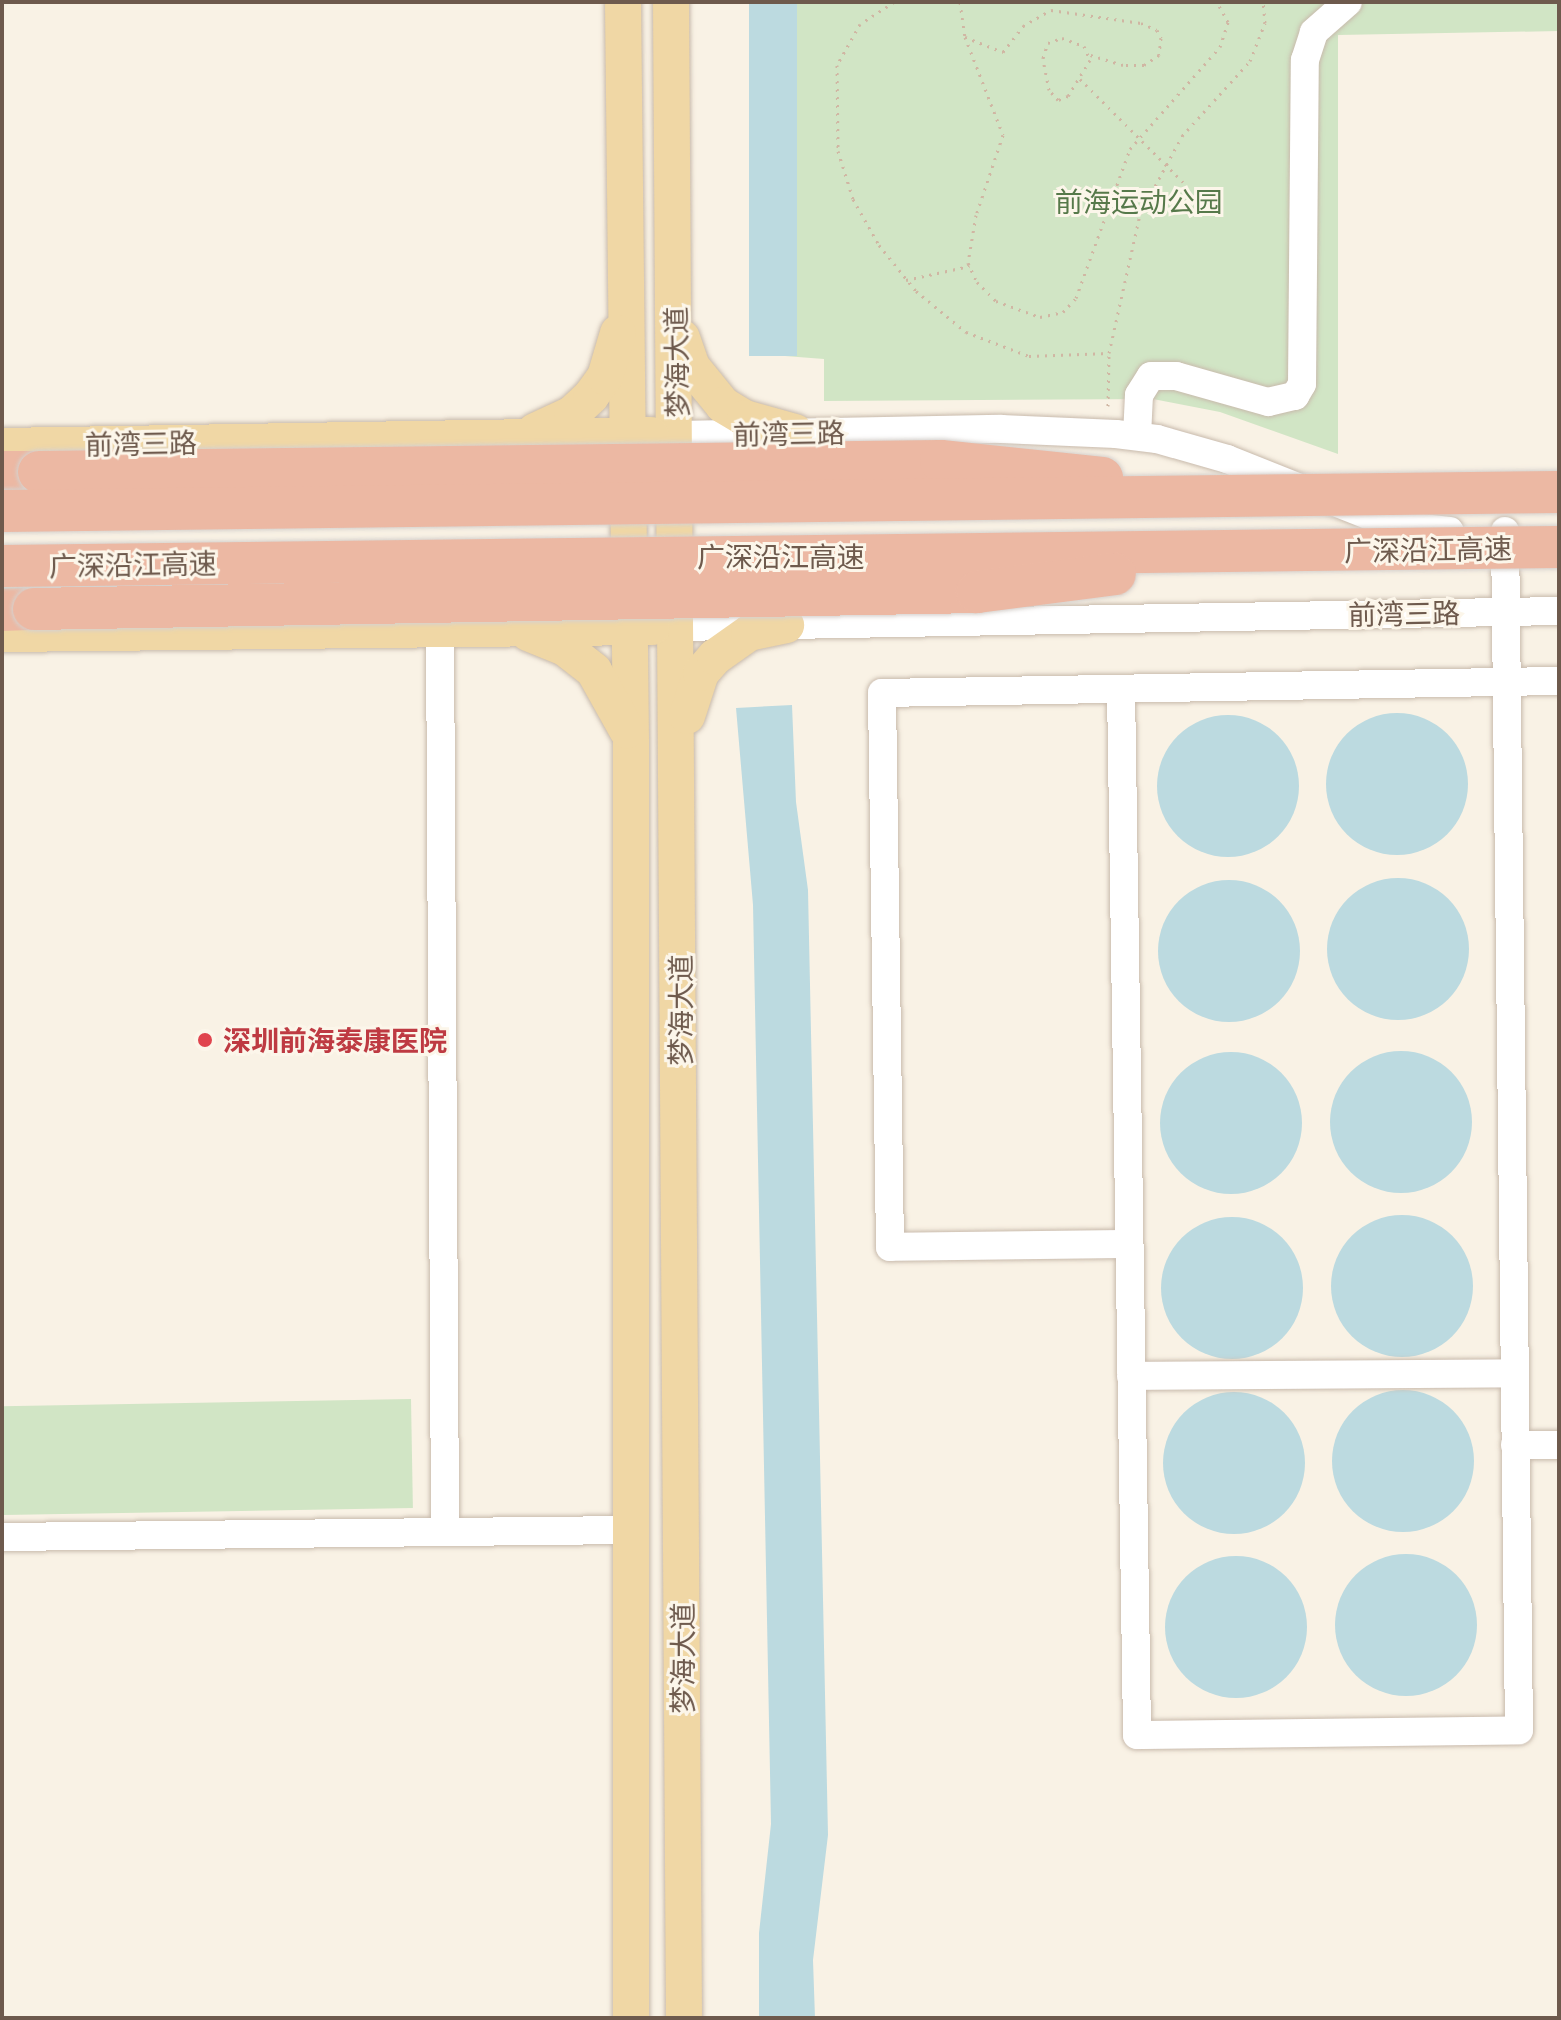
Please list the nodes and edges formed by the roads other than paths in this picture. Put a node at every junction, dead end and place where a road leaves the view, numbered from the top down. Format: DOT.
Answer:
graph roads {
  1 [pos="623,2"];
  2 [pos="671,2"];
  3 [pos="1348,2"];
  4 [pos="627,268"];
  5 [pos="675,312"];
  6 [pos="795,432"];
  7 [pos="628,435"];
  8 [pos="677,435"];
  9 [pos="1137,436"];
  10 [pos="504,437"];
  11 [pos="2,446"];
  12 [pos="20,472"];
  13 [pos="1559,492"];
  14 [pos="1242,497"];
  15 [pos="2,511"];
  16 [pos="1505,530"];
  17 [pos="1559,530"];
  18 [pos="1559,547"];
  19 [pos="1259,552"];
  20 [pos="2,566"];
  21 [pos="1559,611"];
  22 [pos="1507,612"];
  23 [pos="13,618"];
  24 [pos="786,625"];
  25 [pos="677,627"];
  26 [pos="629,628"];
  27 [pos="440,630"];
  28 [pos="515,630"];
  29 [pos="1559,681"];
  30 [pos="1507,682"];
  31 [pos="1121,689"];
  32 [pos="631,740"];
  33 [pos="679,749"];
  34 [pos="1129,1244"];
  35 [pos="1515,1373"];
  36 [pos="1131,1376"];
  37 [pos="1515,1445"];
  38 [pos="1559,1445"];
  39 [pos="631,1530"];
  40 [pos="445,1532"];
  41 [pos="2,1537"];
  42 [pos="631,2018"];
  43 [pos="684,2018"];
  1 -- 4 [label="main road, 梦海大道"];
  2 -- 5 [label="main road, 梦海大道"];
  3 -- 9 [label="street"];
  4 -- 7 [label="main road, 梦海大道"];
  4 -- 10 [label="main road"];
  5 -- 6 [label="main road"];
  5 -- 8 [label="main road, 梦海大道"];
  6 -- 8 [label="street, 前湾三路"];
  6 -- 9 [label="street, 前湾三路"];
  7 -- 8 [label="main road, 前湾三路"];
  7 -- 10 [label="main road, 前湾三路"];
  7 -- 26 [label="main road, 梦海大道"];
  8 -- 25 [label="main road, 梦海大道"];
  9 -- 16 [label="street, 前湾三路"];
  10 -- 11 [label="main road, 前湾三路"];
  12 -- 14 [label="highway, bridge"];
  13 -- 14 [label="highway, 广深沿江高速, bridge"];
  14 -- 15 [label="highway, 广深沿江高速, bridge"];
  16 -- 17 [label="street, 前湾三路"];
  16 -- 22 [label="street"];
  18 -- 19 [label="highway, 广深沿江高速, bridge"];
  19 -- 20 [label="highway, 广深沿江高速, bridge"];
  19 -- 23 [label="highway, bridge"];
  21 -- 22 [label="street, 前湾三路"];
  22 -- 24 [label="street, 前湾三路"];
  22 -- 30 [label="street"];
  23 -- 27 [label="main road, 前湾三路"];
  24 -- 25 [label="street, 前湾三路"];
  24 -- 33 [label="main road"];
  25 -- 26 [label="main road, 前湾三路"];
  25 -- 33 [label="main road, 梦海大道"];
  26 -- 28 [label="main road, 前湾三路"];
  26 -- 32 [label="main road, 梦海大道"];
  27 -- 28 [label="main road, 前湾三路"];
  27 -- 40 [label="street"];
  28 -- 32 [label="main road"];
  29 -- 30 [label="street"];
  30 -- 31 [label="street"];
  30 -- 35 [label="street"];
  31 -- 34 [label="street"];
  31 -- 34 [label="street"];
  32 -- 39 [label="main road, 梦海大道"];
  33 -- 43 [label="main road, 梦海大道"];
  34 -- 36 [label="street"];
  35 -- 36 [label="street"];
  35 -- 37 [label="street"];
  36 -- 37 [label="street"];
  37 -- 38 [label="street"];
  39 -- 40 [label="street"];
  39 -- 42 [label="main road, 梦海大道"];
  40 -- 41 [label="street"];
}
